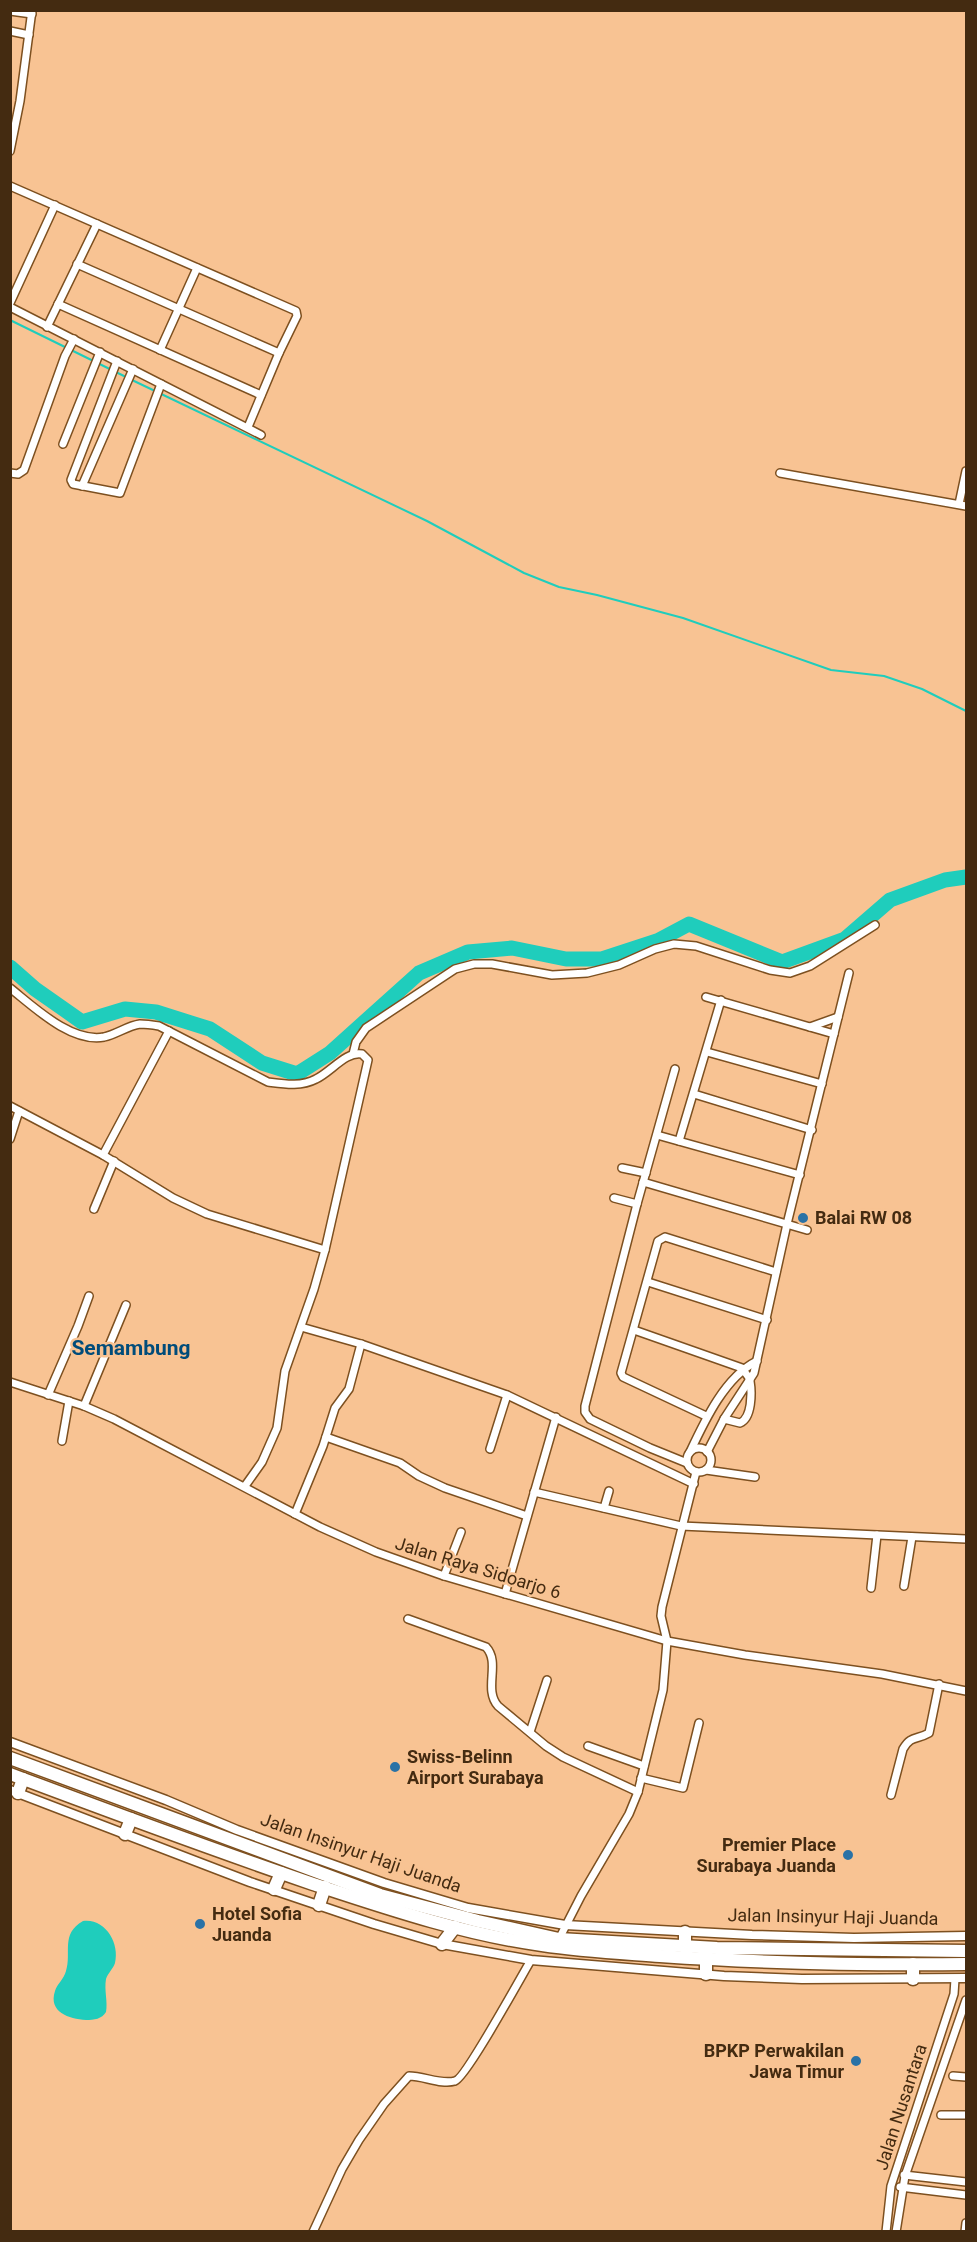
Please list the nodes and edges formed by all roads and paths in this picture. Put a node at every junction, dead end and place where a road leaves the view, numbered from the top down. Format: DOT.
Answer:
graph roads {
  1 [pos="10,11"];
  2 [pos="32,12"];
  3 [pos="10,32"];
  4 [pos="29,35"];
  5 [pos="10,99"];
  6 [pos="20,101"];
  7 [pos="10,151"];
  8 [pos="11,188"];
  9 [pos="55,205"];
  10 [pos="97,224"];
  11 [pos="78,264"];
  12 [pos="197,268"];
  13 [pos="10,303"];
  14 [pos="58,304"];
  15 [pos="10,308"];
  16 [pos="178,310"];
  17 [pos="47,327"];
  18 [pos="74,340"];
  19 [pos="160,350"];
  20 [pos="279,353"];
  21 [pos="99,355"];
  22 [pos="116,365"];
  23 [pos="132,371"];
  24 [pos="161,387"];
  25 [pos="261,395"];
  26 [pos="248,427"];
  27 [pos="261,435"];
  28 [pos="63,444"];
  29 [pos="966,471"];
  30 [pos="10,473"];
  31 [pos="780,473"];
  32 [pos="82,486"];
  33 [pos="963,505"];
  34 [pos="875,925"];
  35 [pos="849,973"];
  36 [pos="10,988"];
  37 [pos="706,997"];
  38 [pos="721,1000"];
  39 [pos="838,1017"];
  40 [pos="810,1027"];
  41 [pos="169,1031"];
  42 [pos="834,1034"];
  43 [pos="707,1052"];
  44 [pos="353,1054"];
  45 [pos="675,1069"];
  46 [pos="822,1084"];
  47 [pos="694,1094"];
  48 [pos="10,1106"];
  49 [pos="19,1111"];
  50 [pos="812,1130"];
  51 [pos="657,1135"];
  52 [pos="10,1139"];
  53 [pos="679,1142"];
  54 [pos="103,1155"];
  55 [pos="114,1161"];
  56 [pos="622,1168"];
  57 [pos="646,1173"];
  58 [pos="800,1175"];
  59 [pos="643,1182"];
  60 [pos="614,1198"];
  61 [pos="637,1204"];
  62 [pos="94,1209"];
  63 [pos="787,1224"];
  64 [pos="807,1230"];
  65 [pos="320,1248"];
  66 [pos="776,1272"];
  67 [pos="648,1282"];
  68 [pos="89,1296"];
  69 [pos="126,1305"];
  70 [pos="768,1320"];
  71 [pos="301,1327"];
  72 [pos="634,1330"];
  73 [pos="361,1344"];
  74 [pos="757,1361"];
  75 [pos="742,1368"];
  76 [pos="749,1378"];
  77 [pos="10,1382"];
  78 [pos="48,1395"];
  79 [pos="507,1395"];
  80 [pos="69,1401"];
  81 [pos="84,1407"];
  82 [pos="706,1416"];
  83 [pos="556,1417"];
  84 [pos="724,1419"];
  85 [pos="326,1437"];
  86 [pos="62,1441"];
  87 [pos="490,1449"];
  88 [pos="690,1452"];
  89 [pos="707,1452"];
  90 [pos="687,1463"];
  91 [pos="706,1470"];
  92 [pos="696,1472"];
  93 [pos="755,1478"];
  94 [pos="694,1484"];
  95 [pos="244,1486"];
  96 [pos="609,1491"];
  97 [pos="534,1492"];
  98 [pos="604,1508"];
  99 [pos="295,1514"];
  100 [pos="527,1516"];
  101 [pos="681,1526"];
  102 [pos="461,1532"];
  103 [pos="877,1535"];
  104 [pos="912,1537"];
  105 [pos="966,1539"];
  106 [pos="444,1576"];
  107 [pos="904,1586"];
  108 [pos="871,1588"];
  109 [pos="505,1594"];
  110 [pos="408,1619"];
  111 [pos="667,1641"];
  112 [pos="547,1680"];
  113 [pos="939,1684"];
  114 [pos="966,1691"];
  115 [pos="699,1723"];
  116 [pos="530,1732"];
  117 [pos="10,1742"];
  118 [pos="588,1746"];
  119 [pos="10,1758"];
  120 [pos="644,1766"];
  121 [pos="10,1774"];
  122 [pos="641,1778"];
  123 [pos="23,1779"];
  124 [pos="14,1792"];
  125 [pos="638,1792"];
  126 [pos="891,1795"];
  127 [pos="131,1819"];
  128 [pos="125,1834"];
  129 [pos="281,1873"];
  130 [pos="325,1887"];
  131 [pos="274,1889"];
  132 [pos="382,1889"];
  133 [pos="319,1905"];
  134 [pos="565,1925"];
  135 [pos="455,1927"];
  136 [pos="686,1932"];
  137 [pos="966,1936"];
  138 [pos="559,1939"];
  139 [pos="442,1944"];
  140 [pos="600,1947"];
  141 [pos="685,1947"];
  142 [pos="966,1951"];
  143 [pos="706,1959"];
  144 [pos="531,1960"];
  145 [pos="913,1964"];
  146 [pos="966,1964"];
  147 [pos="835,1965"];
  148 [pos="706,1974"];
  149 [pos="836,1978"];
  150 [pos="966,1978"];
  151 [pos="913,1979"];
  152 [pos="955,1979"];
  153 [pos="966,2000"];
  154 [pos="953,2076"];
  155 [pos="966,2077"];
  156 [pos="941,2115"];
  157 [pos="966,2115"];
  158 [pos="895,2174"];
  159 [pos="905,2176"];
  160 [pos="966,2182"];
  161 [pos="891,2186"];
  162 [pos="902,2187"];
  163 [pos="966,2195"];
  164 [pos="966,2223"];
  165 [pos="313,2232"];
  166 [pos="886,2232"];
  167 [pos="896,2232"];
  168 [pos="965,2232"];
  1 -- 2 [label="street"];
  2 -- 4 [label="street"];
  3 -- 4 [label="street"];
  4 -- 6 [label="street"];
  5 -- 6 [label="street"];
  6 -- 7 [label="street"];
  8 -- 9 [label="street"];
  9 -- 10 [label="street"];
  9 -- 13 [label="street"];
  10 -- 11 [label="street"];
  10 -- 12 [label="street"];
  11 -- 14 [label="street"];
  11 -- 16 [label="street"];
  12 -- 16 [label="street"];
  12 -- 20 [label="street"];
  14 -- 17 [label="street"];
  14 -- 19 [label="street"];
  15 -- 17 [label="street"];
  16 -- 19 [label="street"];
  16 -- 20 [label="street"];
  17 -- 18 [label="street"];
  18 -- 21 [label="street"];
  18 -- 30 [label="street"];
  19 -- 25 [label="street"];
  20 -- 25 [label="street"];
  21 -- 22 [label="street"];
  21 -- 28 [label="street"];
  22 -- 23 [label="street"];
  22 -- 32 [label="street"];
  23 -- 24 [label="street"];
  23 -- 32 [label="street"];
  24 -- 26 [label="street"];
  24 -- 32 [label="street"];
  25 -- 26 [label="street"];
  26 -- 27 [label="street"];
  29 -- 33 [label="street"];
  31 -- 33 [label="street"];
  34 -- 44 [label="street"];
  35 -- 39 [label="street"];
  36 -- 41 [label="street"];
  37 -- 38 [label="street"];
  38 -- 40 [label="street"];
  38 -- 43 [label="street"];
  39 -- 40 [label="street"];
  39 -- 42 [label="street"];
  40 -- 42 [label="street"];
  41 -- 44 [label="street"];
  41 -- 54 [label="street"];
  42 -- 46 [label="street"];
  43 -- 46 [label="street"];
  43 -- 47 [label="street"];
  44 -- 65 [label="street"];
  45 -- 51 [label="street"];
  46 -- 50 [label="street"];
  47 -- 50 [label="street"];
  47 -- 53 [label="street"];
  48 -- 49 [label="street"];
  49 -- 52 [label="street"];
  49 -- 54 [label="street"];
  50 -- 58 [label="street"];
  51 -- 53 [label="street"];
  51 -- 57 [label="street"];
  53 -- 58 [label="street"];
  54 -- 55 [label="street"];
  55 -- 62 [label="street"];
  55 -- 65 [label="street"];
  56 -- 57 [label="street"];
  57 -- 59 [label="street"];
  58 -- 63 [label="street"];
  59 -- 61 [label="street"];
  59 -- 63 [label="street"];
  60 -- 61 [label="street"];
  61 -- 90 [label="street"];
  63 -- 64 [label="street"];
  63 -- 66 [label="street"];
  65 -- 71 [label="street"];
  66 -- 67 [label="street"];
  66 -- 70 [label="street"];
  67 -- 70 [label="street"];
  67 -- 72 [label="street"];
  68 -- 78 [label="street"];
  69 -- 81 [label="street"];
  70 -- 74 [label="street"];
  71 -- 73 [label="street"];
  71 -- 95 [label="street"];
  72 -- 75 [label="street"];
  72 -- 82 [label="street"];
  73 -- 79 [label="street"];
  73 -- 85 [label="street"];
  74 -- 75 [label="street"];
  74 -- 76 [label="street"];
  75 -- 76 [label="street"];
  75 -- 82 [label="street"];
  76 -- 84 [label="street"];
  76 -- 84 [label="street"];
  77 -- 78 [label="street, Jalan Raya Sidoarjo 6"];
  78 -- 80 [label="street, Jalan Raya Sidoarjo 6"];
  79 -- 83 [label="street"];
  79 -- 87 [label="street"];
  80 -- 81 [label="street, Jalan Raya Sidoarjo 6"];
  80 -- 86 [label="street"];
  81 -- 95 [label="street, Jalan Raya Sidoarjo 6"];
  82 -- 88 [label="street"];
  83 -- 94 [label="street"];
  83 -- 97 [label="street"];
  84 -- 89 [label="street"];
  85 -- 99 [label="street"];
  85 -- 100 [label="street"];
  88 -- 89 [label="street"];
  88 -- 90 [label="street"];
  89 -- 91 [label="street"];
  90 -- 92 [label="street"];
  91 -- 92 [label="street"];
  91 -- 93 [label="street"];
  92 -- 94 [label="street"];
  94 -- 101 [label="street"];
  95 -- 99 [label="street, Jalan Raya Sidoarjo 6"];
  96 -- 98 [label="street"];
  97 -- 98 [label="street"];
  97 -- 100 [label="street"];
  98 -- 101 [label="street"];
  99 -- 106 [label="street, Jalan Raya Sidoarjo 6"];
  100 -- 109 [label="street"];
  101 -- 103 [label="street"];
  101 -- 111 [label="street"];
  102 -- 106 [label="street"];
  103 -- 104 [label="street"];
  103 -- 108 [label="street"];
  104 -- 105 [label="street"];
  104 -- 107 [label="street"];
  106 -- 109 [label="street, Jalan Raya Sidoarjo 6"];
  109 -- 111 [label="street, Jalan Raya Sidoarjo 6"];
  110 -- 116 [label="street"];
  111 -- 113 [label="street, Jalan Raya Sidoarjo 6"];
  111 -- 120 [label="street"];
  112 -- 116 [label="street"];
  113 -- 114 [label="street, Jalan Raya Sidoarjo 6"];
  113 -- 126 [label="street"];
  115 -- 122 [label="street"];
  116 -- 125 [label="street"];
  117 -- 132 [label="street, Jalan Insinyur Haji Juanda"];
  118 -- 120 [label="street"];
  119 -- 132 [label="highway, Jalan Insinyur Haji Juanda"];
  120 -- 122 [label="street"];
  121 -- 123 [label="highway, Jalan Insinyur Haji Juanda"];
  122 -- 125 [label="street"];
  123 -- 124 [label="highway"];
  123 -- 127 [label="highway, Jalan Insinyur Haji Juanda"];
  124 -- 128 [label="street"];
  125 -- 134 [label="street"];
  127 -- 128 [label="highway"];
  127 -- 129 [label="highway, Jalan Insinyur Haji Juanda"];
  128 -- 131 [label="street"];
  129 -- 130 [label="highway, Jalan Insinyur Haji Juanda"];
  129 -- 131 [label="highway"];
  130 -- 133 [label="highway"];
  130 -- 135 [label="highway, Jalan Insinyur Haji Juanda"];
  131 -- 133 [label="street"];
  132 -- 134 [label="street, Jalan Insinyur Haji Juanda"];
  132 -- 138 [label="highway, Jalan Insinyur Haji Juanda"];
  133 -- 139 [label="street"];
  134 -- 136 [label="street, Jalan Insinyur Haji Juanda"];
  134 -- 138 [label="street"];
  135 -- 139 [label="highway"];
  135 -- 140 [label="highway, Jalan Insinyur Haji Juanda"];
  136 -- 137 [label="street, Jalan Insinyur Haji Juanda"];
  136 -- 141 [label="highway"];
  138 -- 140 [label="highway, Jalan Insinyur Haji Juanda"];
  139 -- 144 [label="street"];
  140 -- 141 [label="highway, Jalan Insinyur Haji Juanda"];
  140 -- 143 [label="highway, Jalan Insinyur Haji Juanda"];
  141 -- 142 [label="highway, Jalan Insinyur Haji Juanda"];
  143 -- 147 [label="highway, Jalan Insinyur Haji Juanda"];
  143 -- 148 [label="highway"];
  144 -- 148 [label="street"];
  144 -- 165 [label="street"];
  145 -- 146 [label="highway, Jalan Insinyur Haji Juanda"];
  145 -- 147 [label="highway, Jalan Insinyur Haji Juanda"];
  145 -- 151 [label="highway"];
  147 -- 149 [label="highway"];
  148 -- 149 [label="street"];
  149 -- 151 [label="street"];
  150 -- 152 [label="street"];
  151 -- 152 [label="street"];
  152 -- 158 [label="street, Jalan Nusantara"];
  153 -- 159 [label="street, Jalan Nusantara"];
  154 -- 155 [label="street"];
  156 -- 157 [label="street"];
  158 -- 159 [label="street"];
  158 -- 161 [label="street, Jalan Nusantara"];
  159 -- 160 [label="street"];
  159 -- 162 [label="street, Jalan Nusantara"];
  161 -- 162 [label="street"];
  161 -- 166 [label="street, Jalan Nusantara"];
  162 -- 163 [label="street"];
  162 -- 167 [label="street, Jalan Nusantara"];
  164 -- 168 [label="street"];
}
